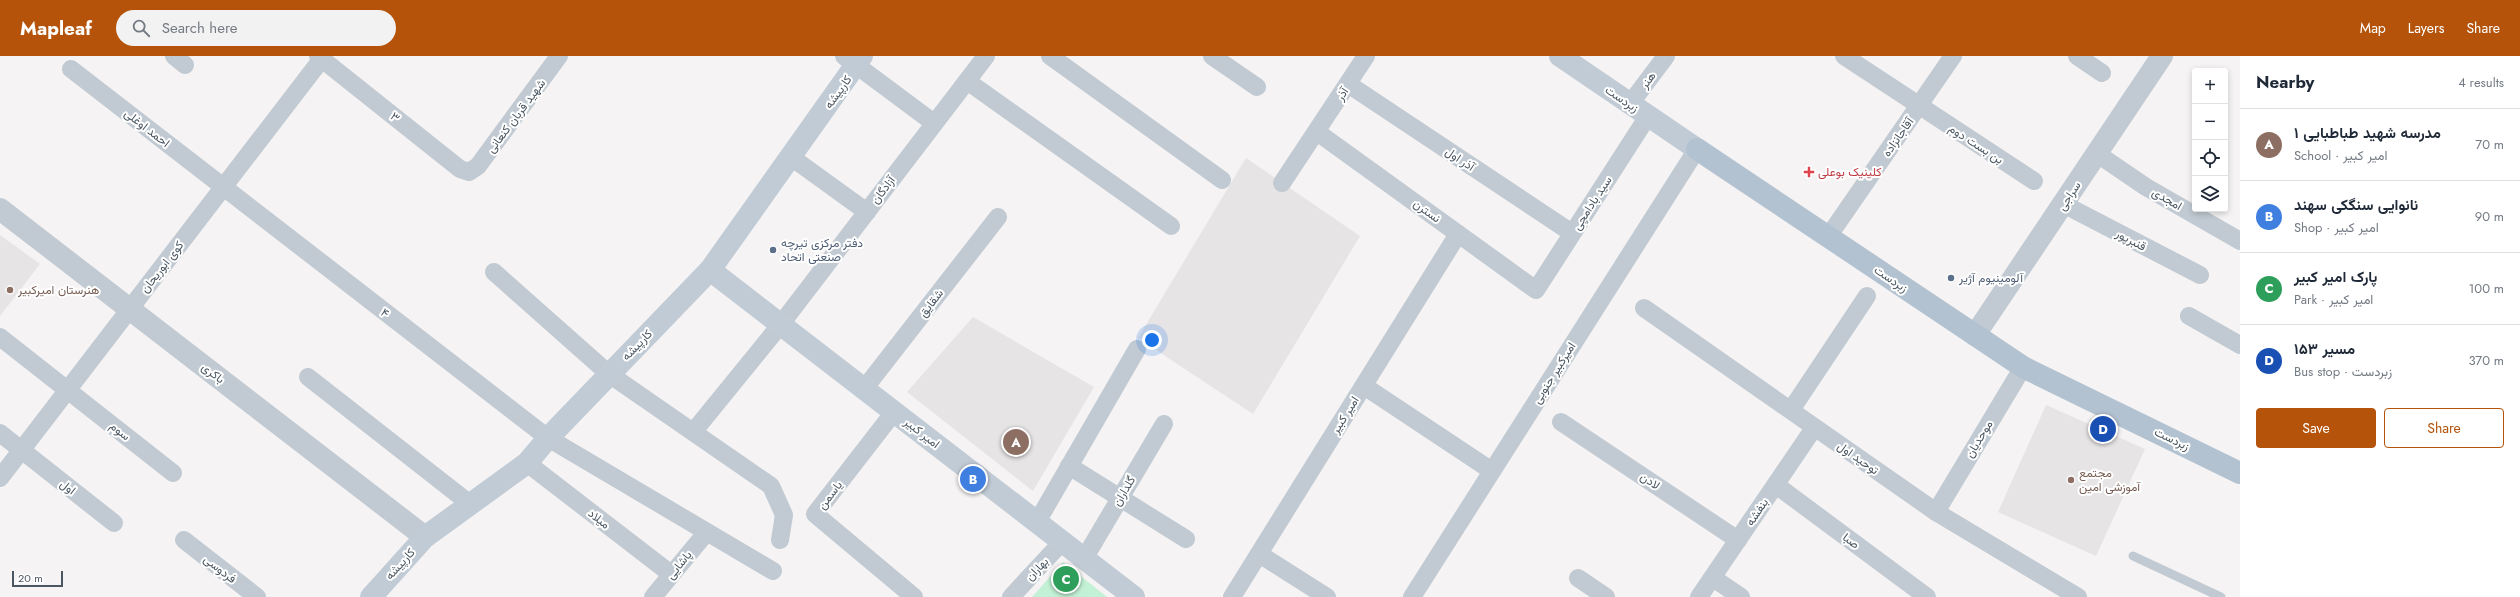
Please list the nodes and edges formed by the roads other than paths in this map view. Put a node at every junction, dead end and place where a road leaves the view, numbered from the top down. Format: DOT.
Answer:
graph roads {
  1 [pos="559,56"];
  2 [pos="986,56"];
  3 [pos="1050,56"];
  4 [pos="1212,56"];
  5 [pos="1366,56"];
  6 [pos="1560,56"];
  7 [pos="1666,56"];
  8 [pos="1844,56"];
  9 [pos="1954,56"];
  10 [pos="2077,56"];
  11 [pos="2162,56"];
  12 [pos="321,57"];
  13 [pos="854,59"];
  14 [pos="71,69"];
  15 [pos="2102,73"];
  16 [pos="967,81"];
  17 [pos="1348,84"];
  18 [pos="1257,87"];
  19 [pos="1919,106"];
  20 [pos="1639,110"];
  21 [pos="934,123"];
  22 [pos="1317,132"];
  23 [pos="1697,149"];
  24 [pos="2096,153"];
  25 [pos="791,157"];
  26 [pos="469,172"];
  27 [pos="1222,180"];
  28 [pos="2034,181"];
  29 [pos="1282,183"];
  30 [pos="223,187"];
  31 [pos="2063,204"];
  32 [pos="0,209"];
  33 [pos="867,212"];
  34 [pos="998,218"];
  35 [pos="1171,226"];
  36 [pos="1572,233"];
  37 [pos="1458,234"];
  38 [pos="1828,237"];
  39 [pos="2240,241"];
  40 [pos="710,270"];
  41 [pos="494,272"];
  42 [pos="2200,275"];
  43 [pos="1536,290"];
  44 [pos="1867,296"];
  45 [pos="1644,308"];
  46 [pos="130,309"];
  47 [pos="2189,316"];
  48 [pos="781,324"];
  49 [pos="1975,335"];
  50 [pos="0,337"];
  51 [pos="2240,345"];
  52 [pos="1137,349"];
  53 [pos="2023,367"];
  54 [pos="609,374"];
  55 [pos="308,377"];
  56 [pos="1364,386"];
  57 [pos="68,389"];
  58 [pos="864,389"];
  59 [pos="1791,410"];
  60 [pos="894,412"];
  61 [pos="1561,422"];
  62 [pos="1164,424"];
  63 [pos="1814,428"];
  64 [pos="694,431"];
  65 [pos="0,433"];
  66 [pos="548,438"];
  67 [pos="21,450"];
  68 [pos="527,463"];
  69 [pos="1069,466"];
  70 [pos="1492,471"];
  71 [pos="2240,472"];
  72 [pos="173,473"];
  73 [pos="0,478"];
  74 [pos="1776,485"];
  75 [pos="1120,498"];
  76 [pos="469,503"];
  77 [pos="1936,512"];
  78 [pos="1037,522"];
  79 [pos="114,523"];
  80 [pos="706,533"];
  81 [pos="425,537"];
  82 [pos="1186,539"];
  83 [pos="184,540"];
  84 [pos="780,540"];
  85 [pos="1738,540"];
  86 [pos="1062,542"];
  87 [pos="1259,554"];
  88 [pos="2133,556"];
  89 [pos="1084,559"];
  90 [pos="773,570"];
  91 [pos="671,574"];
  92 [pos="1578,578"];
  93 [pos="1713,578"];
  94 [pos="257,597"];
  95 [pos="371,597"];
  96 [pos="653,597"];
  97 [pos="914,597"];
  98 [pos="1011,597"];
  99 [pos="1134,597"];
  100 [pos="1232,597"];
  101 [pos="1327,597"];
  102 [pos="1412,597"];
  103 [pos="1606,597"];
  104 [pos="1699,597"];
  105 [pos="1741,597"];
  106 [pos="1926,597"];
  107 [pos="2078,597"];
  108 [pos="2221,597"];
  1 -- 26 [label="street, شهید قربان کنعانی"];
  2 -- 16 [label="street, آزادگان"];
  3 -- 27 [label="street"];
  4 -- 18 [label="street"];
  5 -- 17 [label="street, آذر"];
  6 -- 20 [label="main road, زبردست"];
  7 -- 20 [label="street, هنر"];
  8 -- 19 [label="street, بن بست دوم"];
  9 -- 19 [label="street, آقاجانزاده"];
  10 -- 15 [label="street"];
  11 -- 24 [label="street, سراجی"];
  12 -- 26 [label="street, ۳"];
  12 -- 30 [label="street, کوی ابوریحان"];
  13 -- 21 [label="street"];
  13 -- 25 [label="main road, کارپیشه"];
  14 -- 30 [label="street, احمد اوغلی"];
  16 -- 21 [label="street, آزادگان"];
  16 -- 35 [label="street"];
  17 -- 22 [label="street, آذر"];
  17 -- 36 [label="street, آذر اول"];
  19 -- 28 [label="street, بن بست دوم"];
  19 -- 38 [label="street, آقاجانزاده"];
  20 -- 23 [label="main road, زبردست"];
  20 -- 36 [label="street, سید بادامچی"];
  21 -- 33 [label="street, آزادگان"];
  22 -- 29 [label="street, آذر"];
  22 -- 37 [label="street, نسترن"];
  23 -- 38 [label="main road, زبردست"];
  23 -- 70 [label="street, امیرکبیر جنوبی"];
  24 -- 31 [label="street, سراجی"];
  24 -- 39 [label="street, امجدی"];
  25 -- 33 [label="street"];
  25 -- 40 [label="main road, کارپیشه"];
  30 -- 46 [label="street, کوی ابوریحان"];
  30 -- 66 [label="street, ۴"];
  31 -- 42 [label="street, قنبرپور"];
  31 -- 49 [label="street, سراجی"];
  32 -- 46 [label="street, باکری"];
  33 -- 48 [label="street, آزادگان"];
  34 -- 58 [label="street, شقایق"];
  36 -- 43 [label="street, سید بادامچی"];
  37 -- 43 [label="street, نسترن"];
  37 -- 56 [label="street, امیر کبیر"];
  38 -- 49 [label="main road, زبردست"];
  40 -- 48 [label="main road, امیر کبیر"];
  40 -- 54 [label="main road, کارپیشه"];
  41 -- 54 [label="street"];
  44 -- 59 [label="street"];
  45 -- 59 [label="street, توحید اول"];
  46 -- 57 [label="street, کوی ابوریحان"];
  46 -- 81 [label="street, باکری"];
  47 -- 51 [label="street"];
  48 -- 58 [label="main road, امیر کبیر"];
  48 -- 64 [label="street, آزادگان"];
  49 -- 53 [label="main road, زبردست"];
  50 -- 57 [label="street, سوم"];
  52 -- 69 [label="street"];
  53 -- 71 [label="main road, زبردست"];
  53 -- 77 [label="street, موحدیان"];
  54 -- 64 [label="street"];
  54 -- 66 [label="main road, کارپیشه"];
  55 -- 76 [label="street"];
  56 -- 70 [label="street"];
  56 -- 87 [label="street, امیر کبیر"];
  57 -- 67 [label="street, کوی ابوریحان"];
  57 -- 72 [label="street, سوم"];
  58 -- 60 [label="main road, امیر کبیر"];
  59 -- 63 [label="street, توحید اول"];
  60 -- 78 [label="main road, امیر کبیر"];
  60 -- 97 [label="street, یاسمن"];
  61 -- 85 [label="street, لادن"];
  62 -- 75 [label="street, گلداران"];
  63 -- 74 [label="street, بنفشه"];
  63 -- 77 [label="street, توحید اول"];
  64 -- 84 [label="street"];
  65 -- 67 [label="street, اول"];
  66 -- 68 [label="main road, کارپیشه"];
  66 -- 80 [label="street, ۴"];
  67 -- 73 [label="street, کوی ابوریحان"];
  67 -- 79 [label="street, اول"];
  68 -- 76 [label="main road, کارپیشه"];
  68 -- 91 [label="street, میلاد"];
  69 -- 75 [label="street"];
  69 -- 78 [label="street"];
  70 -- 102 [label="street, امیرکبیر جنوبی"];
  74 -- 85 [label="street, بنفشه"];
  74 -- 106 [label="street, صبا"];
  75 -- 82 [label="street"];
  75 -- 89 [label="street, گلداران"];
  76 -- 81 [label="main road, کارپیشه"];
  77 -- 107 [label="street, توحید اول"];
  78 -- 86 [label="main road, امیر کبیر"];
  80 -- 90 [label="street, ۴"];
  80 -- 91 [label="street, پاشایی"];
  81 -- 95 [label="main road, کارپیشه"];
  83 -- 94 [label="street, فردوسی"];
  85 -- 93 [label="street, بنفشه"];
  86 -- 89 [label="main road, امیر کبیر"];
  86 -- 98 [label="street, بهاران"];
  87 -- 100 [label="street, امیر کبیر"];
  87 -- 101 [label="street"];
  88 -- 108 [label="lane"];
  89 -- 99 [label="main road, امیر کبیر"];
  91 -- 96 [label="street, پاشایی"];
  92 -- 103 [label="street"];
  93 -- 104 [label="street, بنفشه"];
  93 -- 105 [label="street"];
}
